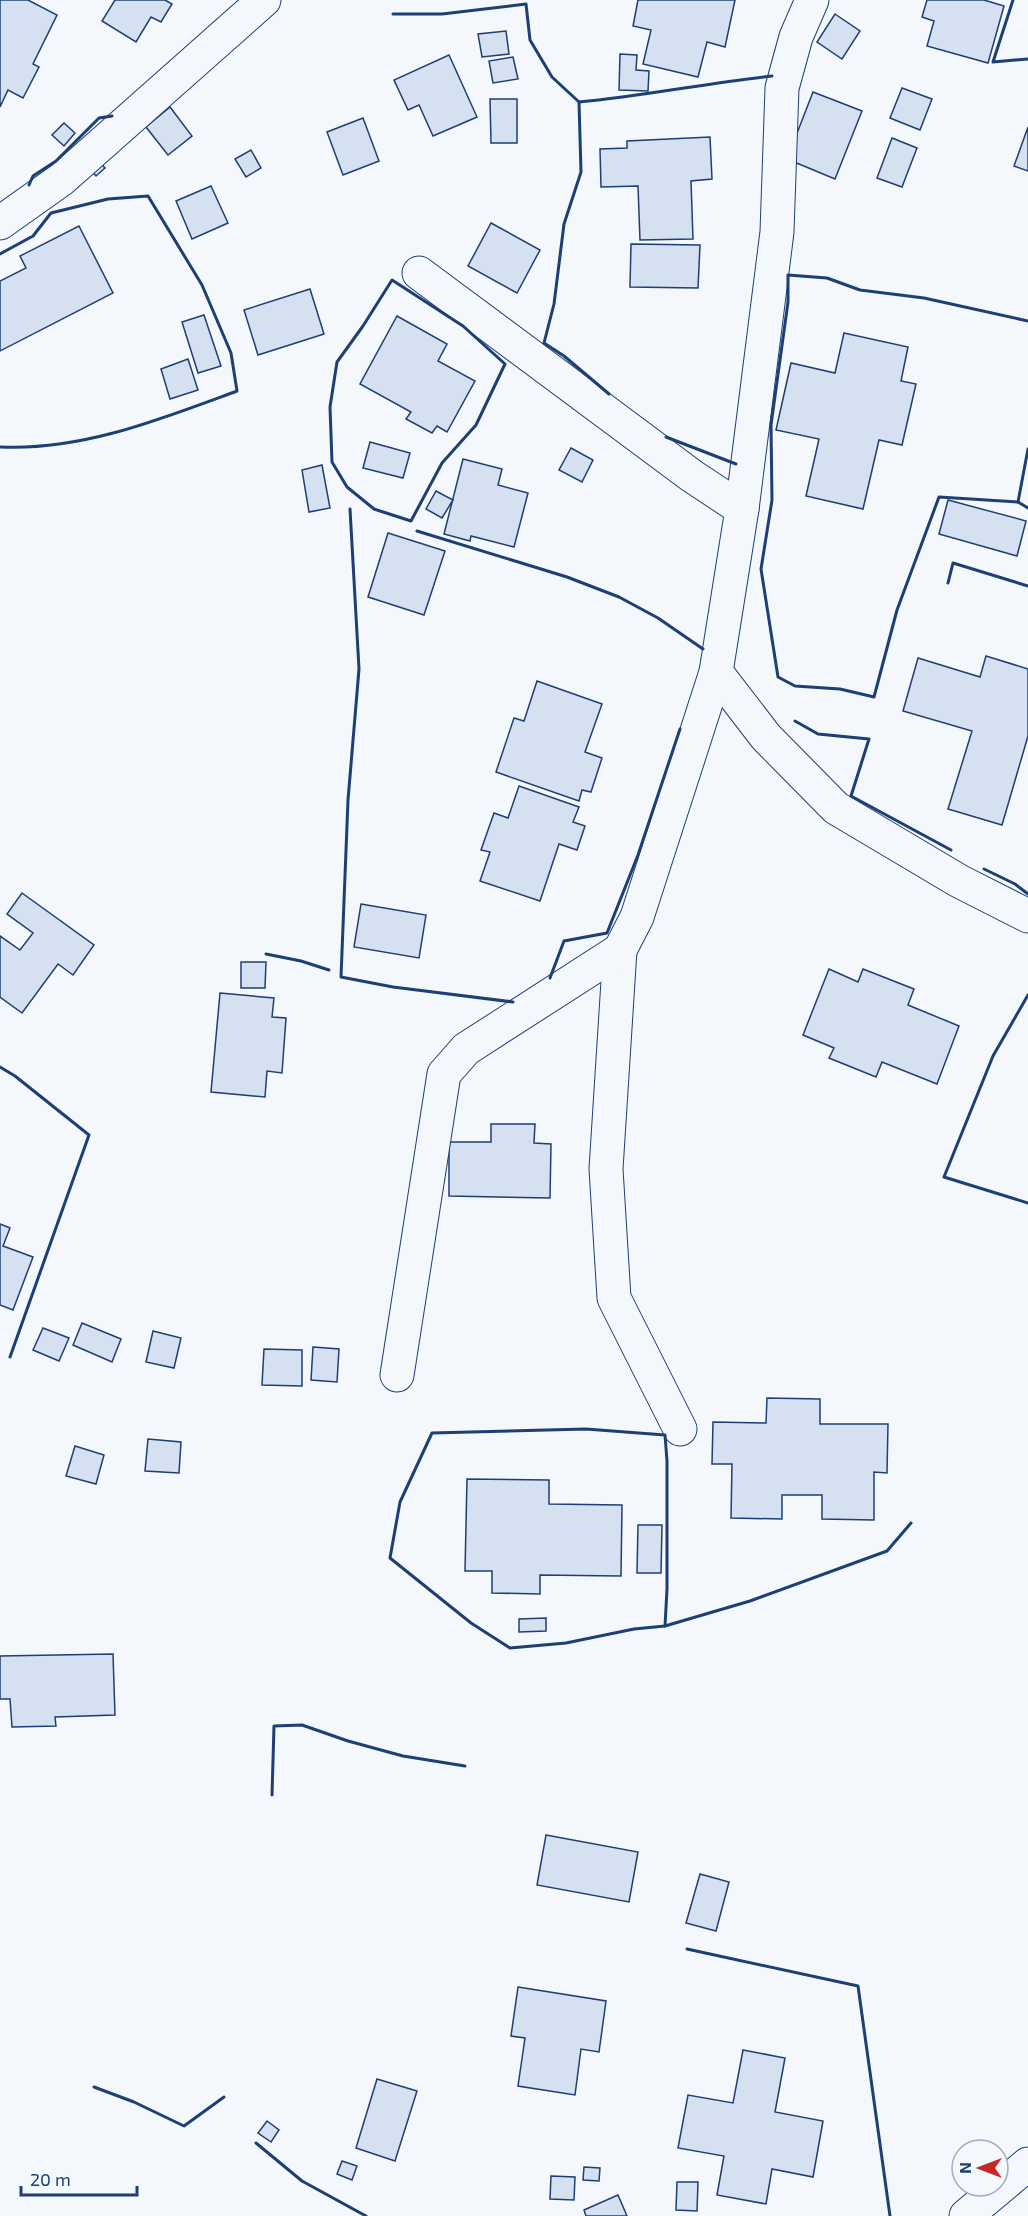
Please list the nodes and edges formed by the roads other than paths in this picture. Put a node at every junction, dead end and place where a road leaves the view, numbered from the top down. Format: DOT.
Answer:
graph roads {
  1 [pos="264,0"];
  2 [pos="812,0"];
  3 [pos="0,223"];
  4 [pos="419,273"];
  5 [pos="742,510"];
  6 [pos="716,672"];
  7 [pos="1028,916"];
  8 [pos="620,950"];
  9 [pos="397,1375"];
  10 [pos="680,1429"];
  11 [pos="1028,2164"];
  12 [pos="966,2216"];
  1 -- 3 [label="street"];
  2 -- 5 [label="street"];
  4 -- 5 [label="street"];
  5 -- 6 [label="street"];
  6 -- 7 [label="street"];
  6 -- 8 [label="street"];
  8 -- 9 [label="street"];
  8 -- 10 [label="street"];
  11 -- 12 [label="street"];
}
